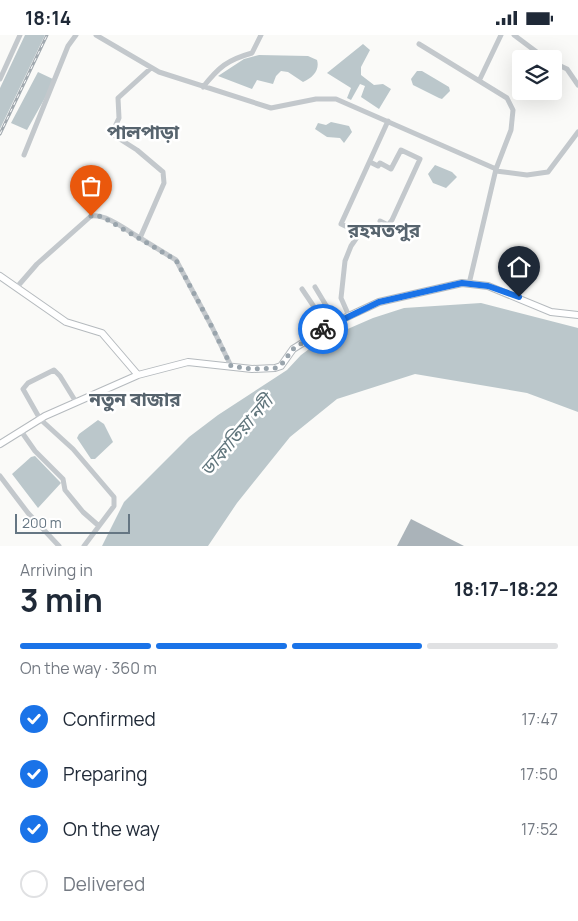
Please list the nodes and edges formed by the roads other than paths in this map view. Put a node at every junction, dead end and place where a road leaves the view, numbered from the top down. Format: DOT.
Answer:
graph roads {
  1 [pos="20,35"];
  2 [pos="76,35"];
  3 [pos="96,35"];
  4 [pos="261,35"];
  5 [pos="501,35"];
  6 [pos="514,35"];
  7 [pos="419,44"];
  8 [pos="534,50"];
  9 [pos="562,67"];
  10 [pos="151,68"];
  11 [pos="0,79"];
  12 [pos="479,81"];
  13 [pos="578,85"];
  14 [pos="203,87"];
  15 [pos="388,121"];
  16 [pos="578,132"];
  17 [pos="24,155"];
  18 [pos="370,162"];
  19 [pos="496,170"];
  20 [pos="380,221"];
  21 [pos="140,237"];
  22 [pos="0,276"];
  23 [pos="469,284"];
  24 [pos="17,287"];
  25 [pos="315,287"];
  26 [pos="302,289"];
  27 [pos="578,315"];
  28 [pos="349,316"];
  29 [pos="336,321"];
  30 [pos="327,326"];
  31 [pos="231,366"];
  32 [pos="138,375"];
  33 [pos="76,402"];
  34 [pos="40,419"];
  35 [pos="21,431"];
  36 [pos="0,445"];
  37 [pos="0,475"];
  38 [pos="99,526"];
  39 [pos="58,546"];
  40 [pos="84,546"];
  1 -- 11 [label="street"];
  2 -- 17 [label="street"];
  3 -- 10 [label="street"];
  4 -- 14 [label="street"];
  5 -- 12 [label="street"];
  6 -- 8 [label="street"];
  7 -- 12 [label="street"];
  9 -- 13 [label="street"];
  10 -- 14 [label="street"];
  10 -- 21 [label="street"];
  12 -- 19 [label="street"];
  14 -- 15 [label="street"];
  15 -- 18 [label="street"];
  15 -- 19 [label="street"];
  16 -- 19 [label="street"];
  18 -- 20 [label="street"];
  18 -- 28 [label="street"];
  19 -- 23 [label="street"];
  21 -- 24 [label="street"];
  21 -- 31 [label="street"];
  22 -- 24 [label="main road"];
  23 -- 27 [label="main road"];
  23 -- 28 [label="main road"];
  24 -- 32 [label="main road"];
  25 -- 29 [label="street"];
  26 -- 30 [label="street"];
  28 -- 29 [label="main road"];
  29 -- 30 [label="main road"];
  30 -- 31 [label="main road"];
  31 -- 32 [label="main road"];
  32 -- 33 [label="main road"];
  33 -- 34 [label="main road"];
  33 -- 34 [label="street"];
  34 -- 35 [label="main road"];
  34 -- 38 [label="street"];
  35 -- 36 [label="main road"];
  35 -- 38 [label="street"];
  37 -- 39 [label="street"];
  38 -- 40 [label="street"];
}
